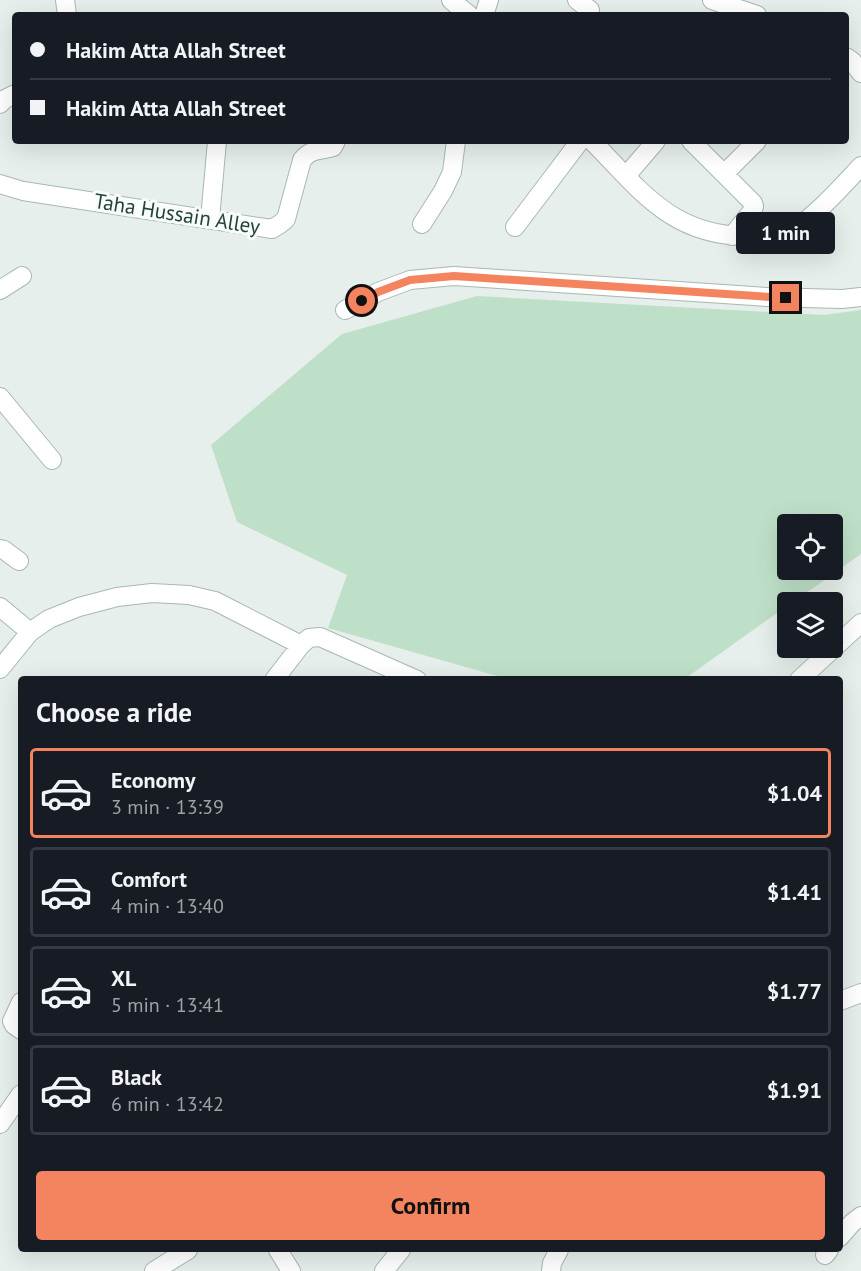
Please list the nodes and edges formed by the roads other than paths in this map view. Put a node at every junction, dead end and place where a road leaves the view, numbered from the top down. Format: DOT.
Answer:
graph roads {
  1 [pos="451,0"];
  2 [pos="712,0"];
  3 [pos="465,12"];
  4 [pos="746,12"];
  5 [pos="849,59"];
  6 [pos="861,73"];
  7 [pos="217,144"];
  8 [pos="334,144"];
  9 [pos="456,144"];
  10 [pos="578,144"];
  11 [pos="595,144"];
  12 [pos="653,144"];
  13 [pos="694,144"];
  14 [pos="754,144"];
  15 [pos="855,172"];
  16 [pos="724,174"];
  17 [pos="626,176"];
  18 [pos="0,184"];
  19 [pos="861,193"];
  20 [pos="210,219"];
  21 [pos="422,224"];
  22 [pos="515,227"];
  23 [pos="732,236"];
  24 [pos="22,276"];
  25 [pos="0,290"];
  26 [pos="861,297"];
  27 [pos="345,310"];
  28 [pos="0,397"];
  29 [pos="52,460"];
  30 [pos="0,549"];
  31 [pos="19,561"];
  32 [pos="0,607"];
  33 [pos="861,622"];
  34 [pos="30,632"];
  35 [pos="301,645"];
  36 [pos="0,669"];
  37 [pos="277,676"];
  38 [pos="408,676"];
  39 [pos="803,676"];
  40 [pos="18,1008"];
  41 [pos="18,1028"];
  42 [pos="12,1098"];
  43 [pos="0,1124"];
  44 [pos="861,1216"];
  45 [pos="843,1234"];
  46 [pos="185,1252"];
  47 [pos="399,1252"];
  48 [pos="558,1252"];
  49 [pos="154,1271"];
  50 [pos="384,1271"];
  51 [pos="551,1271"];
  1 -- 3 [label="street"];
  2 -- 4 [label="street"];
  5 -- 6 [label="street"];
  7 -- 20 [label="street"];
  8 -- 20 [label="street, Taha Hussain Alley"];
  9 -- 21 [label="street"];
  10 -- 22 [label="street"];
  11 -- 17 [label="street"];
  12 -- 17 [label="street"];
  13 -- 16 [label="street"];
  14 -- 16 [label="street"];
  15 -- 19 [label="street"];
  15 -- 23 [label="street"];
  16 -- 23 [label="street"];
  17 -- 23 [label="street"];
  18 -- 20 [label="street, Taha Hussain Alley"];
  24 -- 25 [label="street"];
  26 -- 27 [label="street"];
  28 -- 29 [label="street"];
  30 -- 31 [label="street"];
  32 -- 34 [label="street"];
  33 -- 39 [label="street"];
  34 -- 35 [label="street"];
  34 -- 36 [label="street"];
  35 -- 37 [label="street"];
  35 -- 38 [label="street"];
  40 -- 41 [label="street"];
  42 -- 43 [label="street"];
  44 -- 45 [label="street"];
  46 -- 49 [label="street"];
  47 -- 50 [label="street"];
  48 -- 51 [label="street"];
}
